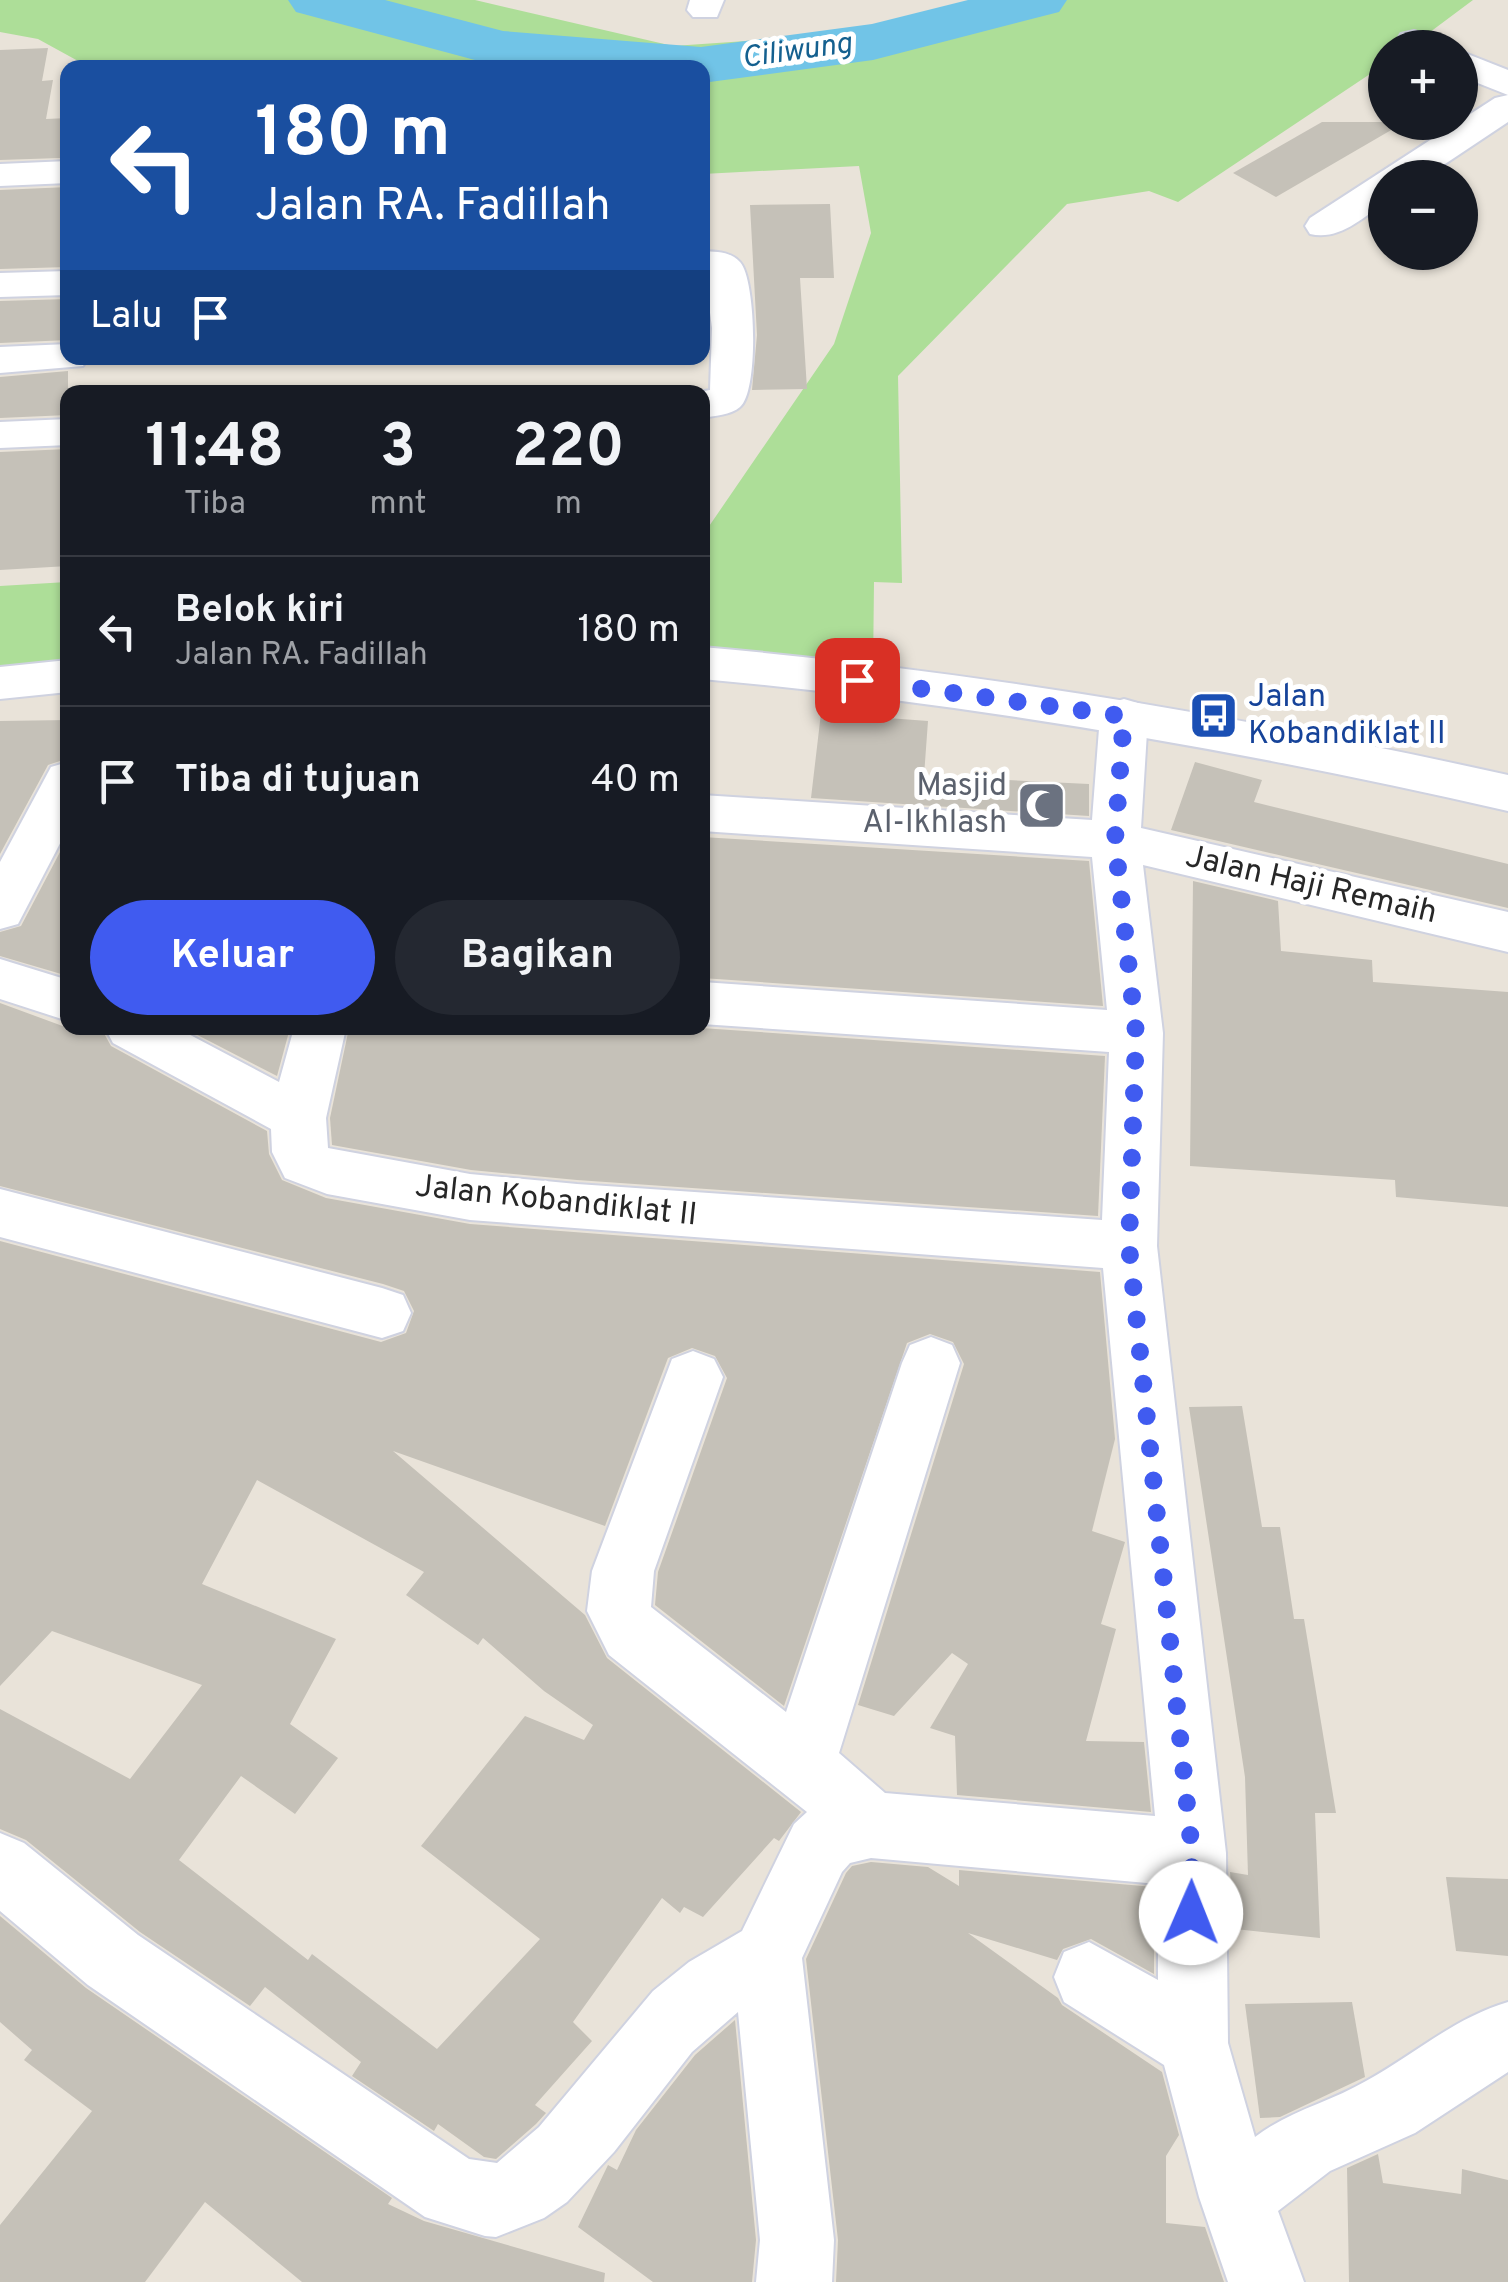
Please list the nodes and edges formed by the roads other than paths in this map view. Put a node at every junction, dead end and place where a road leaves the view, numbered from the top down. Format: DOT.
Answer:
graph roads {
  1 [pos="1478,70"];
  2 [pos="1508,84"];
  3 [pos="1508,106"];
  4 [pos="1426,160"];
  5 [pos="60,172"];
  6 [pos="0,174"];
  7 [pos="1368,197"];
  8 [pos="1324,226"];
  9 [pos="710,263"];
  10 [pos="60,282"];
  11 [pos="0,284"];
  12 [pos="717,329"];
  13 [pos="60,357"];
  14 [pos="0,360"];
  15 [pos="710,403"];
  16 [pos="60,432"];
  17 [pos="0,434"];
  18 [pos="710,664"];
  19 [pos="60,677"];
  20 [pos="0,683"];
  21 [pos="1124,716"];
  22 [pos="1508,793"];
  23 [pos="60,794"];
  24 [pos="710,813"];
  25 [pos="1115,840"];
  26 [pos="0,910"];
  27 [pos="1508,932"];
  28 [pos="0,979"];
  29 [pos="60,998"];
  30 [pos="710,1005"];
  31 [pos="1136,1033"];
  32 [pos="145,1035"];
  33 [pos="318,1035"];
  34 [pos="298,1118"];
  35 [pos="0,1212"];
  36 [pos="1129,1246"];
  37 [pos="382,1313"];
  38 [pos="931,1363"];
  39 [pos="693,1378"];
  40 [pos="802,1764"];
  41 [pos="871,1825"];
  42 [pos="1192,1852"];
  43 [pos="0,1867"];
  44 [pos="766,1956"];
  45 [pos="1089,1977"];
  46 [pos="1508,2036"];
  47 [pos="1193,2042"];
  48 [pos="1236,2197"];
  49 [pos="794,2282"];
  50 [pos="1266,2282"];
  1 -- 2 [label="street"];
  3 -- 4 [label="street"];
  5 -- 6 [label="street"];
  7 -- 8 [label="street"];
  9 -- 12 [label="street"];
  10 -- 11 [label="street"];
  12 -- 15 [label="street"];
  13 -- 14 [label="street"];
  16 -- 17 [label="street"];
  18 -- 21 [label="street"];
  19 -- 20 [label="street"];
  21 -- 22 [label="street"];
  21 -- 25 [label="street"];
  23 -- 26 [label="street"];
  24 -- 25 [label="street, Jalan Haji Remaih"];
  25 -- 27 [label="street, Jalan Haji Remaih"];
  25 -- 31 [label="street"];
  28 -- 29 [label="street"];
  30 -- 31 [label="street"];
  31 -- 36 [label="street"];
  32 -- 34 [label="street"];
  33 -- 34 [label="street, Jalan Kobandiklat II"];
  34 -- 36 [label="street, Jalan Kobandiklat II"];
  35 -- 37 [label="street"];
  36 -- 42 [label="street"];
  38 -- 40 [label="street"];
  39 -- 40 [label="street"];
  40 -- 41 [label="street"];
  41 -- 42 [label="street"];
  41 -- 44 [label="street"];
  42 -- 47 [label="street"];
  43 -- 44 [label="street"];
  44 -- 49 [label="street"];
  45 -- 47 [label="street"];
  46 -- 48 [label="street"];
  47 -- 48 [label="street"];
  48 -- 50 [label="street"];
}
